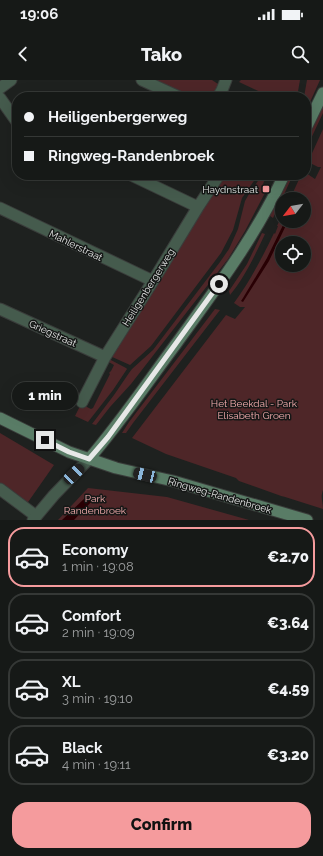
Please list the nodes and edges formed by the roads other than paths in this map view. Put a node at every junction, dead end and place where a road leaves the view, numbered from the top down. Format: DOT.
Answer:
graph roads {
  1 [pos="11,80"];
  2 [pos="142,80"];
  3 [pos="226,80"];
  4 [pos="0,88"];
  5 [pos="168,92"];
  6 [pos="221,92"];
  7 [pos="323,93"];
  8 [pos="0,98"];
  9 [pos="12,115"];
  10 [pos="311,118"];
  11 [pos="141,180"];
  12 [pos="216,180"];
  13 [pos="282,180"];
  14 [pos="198,207"];
  15 [pos="0,208"];
  16 [pos="153,282"];
  17 [pos="0,309"];
  18 [pos="105,357"];
  19 [pos="82,402"];
  20 [pos="0,418"];
  21 [pos="89,459"];
  22 [pos="0,489"];
  23 [pos="35,518"];
  24 [pos="307,520"];
  1 -- 4 [label="street"];
  2 -- 5 [label="street"];
  3 -- 6 [label="street"];
  7 -- 10 [label="main road"];
  8 -- 9 [label="street"];
  11 -- 14 [label="street"];
  12 -- 14 [label="street, Heiligenbergerweg"];
  13 -- 21 [label="main road"];
  14 -- 16 [label="street, Heiligenbergerweg"];
  15 -- 16 [label="street, Mahlerstraat"];
  16 -- 18 [label="street, Heiligenbergerweg"];
  17 -- 18 [label="street, Griegstraat"];
  18 -- 19 [label="street, Heiligenbergerweg"];
  20 -- 21 [label="main road, Ringweg-Randenbroek"];
  21 -- 23 [label="street"];
  21 -- 24 [label="main road, Ringweg-Randenbroek"];
  22 -- 23 [label="street"];
}
